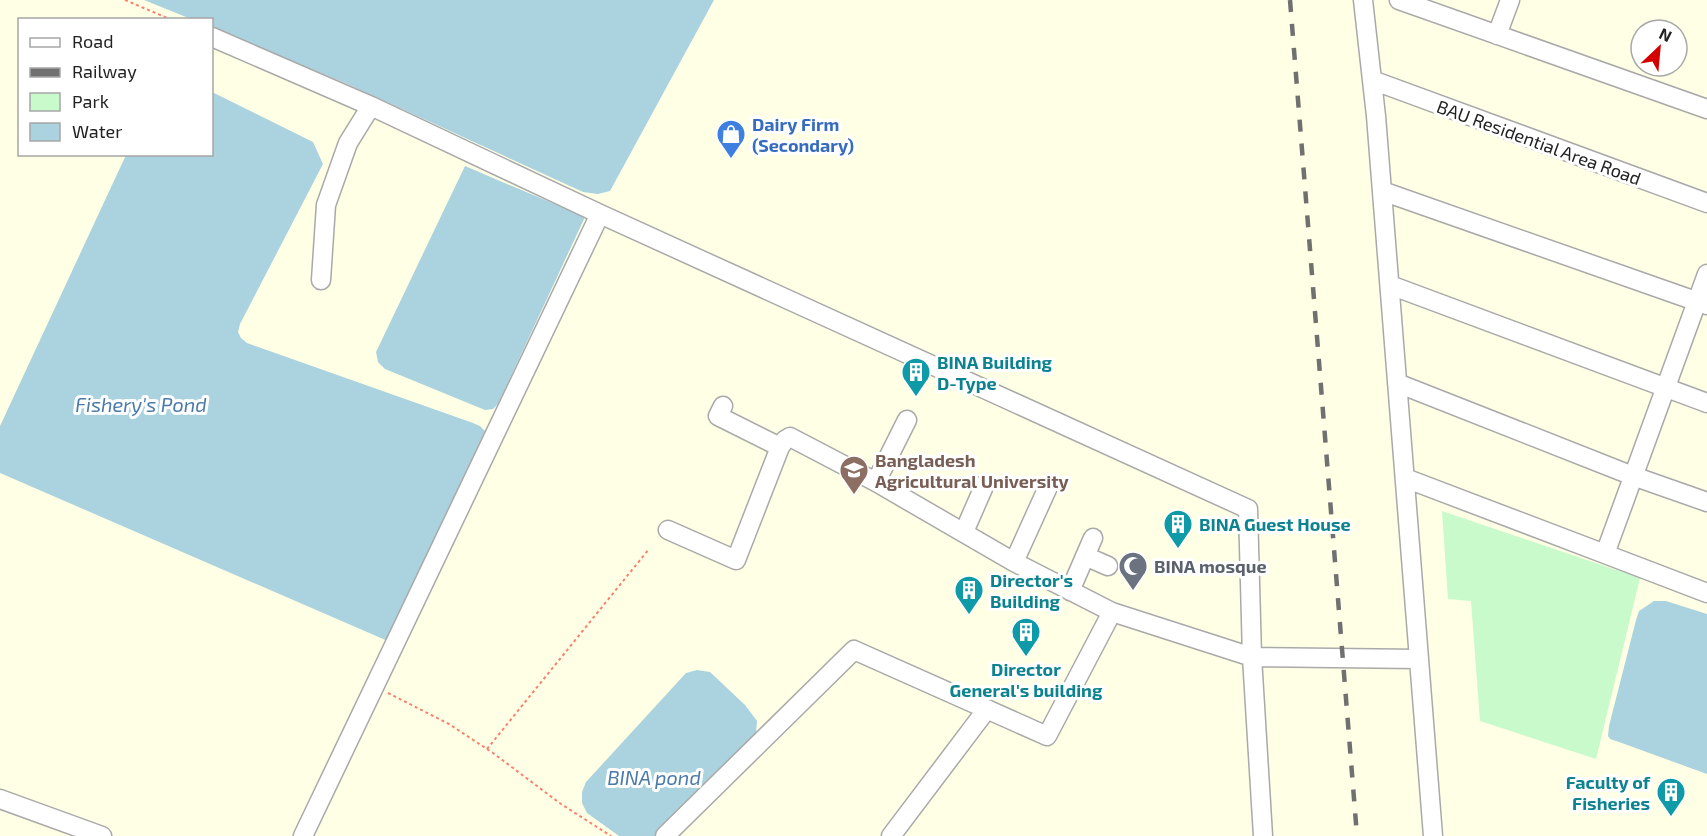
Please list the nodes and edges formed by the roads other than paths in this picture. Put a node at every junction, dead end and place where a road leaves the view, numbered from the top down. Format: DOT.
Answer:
graph roads {
  1 [pos="1363,0"];
  2 [pos="1399,0"];
  3 [pos="1510,0"];
  4 [pos="1497,35"];
  5 [pos="213,37"];
  6 [pos="1372,80"];
  7 [pos="371,106"];
  8 [pos="1707,109"];
  9 [pos="1382,191"];
  10 [pos="1707,203"];
  11 [pos="600,214"];
  12 [pos="1707,274"];
  13 [pos="321,280"];
  14 [pos="1390,285"];
  15 [pos="1702,303"];
  16 [pos="1397,383"];
  17 [pos="1666,387"];
  18 [pos="1707,403"];
  19 [pos="723,406"];
  20 [pos="907,420"];
  21 [pos="780,447"];
  22 [pos="1633,476"];
  23 [pos="1405,478"];
  24 [pos="876,482"];
  25 [pos="985,484"];
  26 [pos="1048,487"];
  27 [pos="1707,502"];
  28 [pos="668,530"];
  29 [pos="964,532"];
  30 [pos="1093,538"];
  31 [pos="1605,554"];
  32 [pos="1085,556"];
  33 [pos="1014,562"];
  34 [pos="1108,566"];
  35 [pos="1070,591"];
  36 [pos="1707,593"];
  37 [pos="1112,612"];
  38 [pos="1252,657"];
  39 [pos="1419,659"];
  40 [pos="987,709"];
  41 [pos="0,799"];
  42 [pos="102,836"];
  43 [pos="303,836"];
  44 [pos="665,836"];
  45 [pos="891,836"];
  46 [pos="1263,836"];
  47 [pos="1433,836"];
  1 -- 6 [label="street"];
  2 -- 4 [label="street"];
  3 -- 4 [label="street"];
  4 -- 8 [label="street"];
  5 -- 7 [label="street"];
  6 -- 9 [label="street"];
  6 -- 10 [label="street, BAU Residential Area Road"];
  7 -- 11 [label="street"];
  7 -- 13 [label="street"];
  9 -- 14 [label="street"];
  9 -- 15 [label="street"];
  11 -- 38 [label="street"];
  11 -- 43 [label="street"];
  12 -- 15 [label="street"];
  14 -- 16 [label="street"];
  14 -- 17 [label="street"];
  15 -- 17 [label="street"];
  16 -- 22 [label="street"];
  16 -- 23 [label="street"];
  17 -- 18 [label="street"];
  17 -- 22 [label="street"];
  19 -- 21 [label="street"];
  20 -- 24 [label="street"];
  21 -- 24 [label="street"];
  21 -- 28 [label="street"];
  22 -- 27 [label="street"];
  22 -- 31 [label="street"];
  23 -- 31 [label="street"];
  23 -- 39 [label="street"];
  24 -- 29 [label="street"];
  25 -- 29 [label="street"];
  26 -- 33 [label="street"];
  29 -- 33 [label="street"];
  30 -- 32 [label="street"];
  31 -- 36 [label="street"];
  32 -- 34 [label="street"];
  32 -- 35 [label="street"];
  33 -- 35 [label="street"];
  35 -- 37 [label="street"];
  37 -- 38 [label="street"];
  37 -- 40 [label="street"];
  38 -- 39 [label="street"];
  38 -- 46 [label="street"];
  39 -- 47 [label="street"];
  40 -- 44 [label="street"];
  40 -- 45 [label="street"];
  41 -- 42 [label="street"];
}
